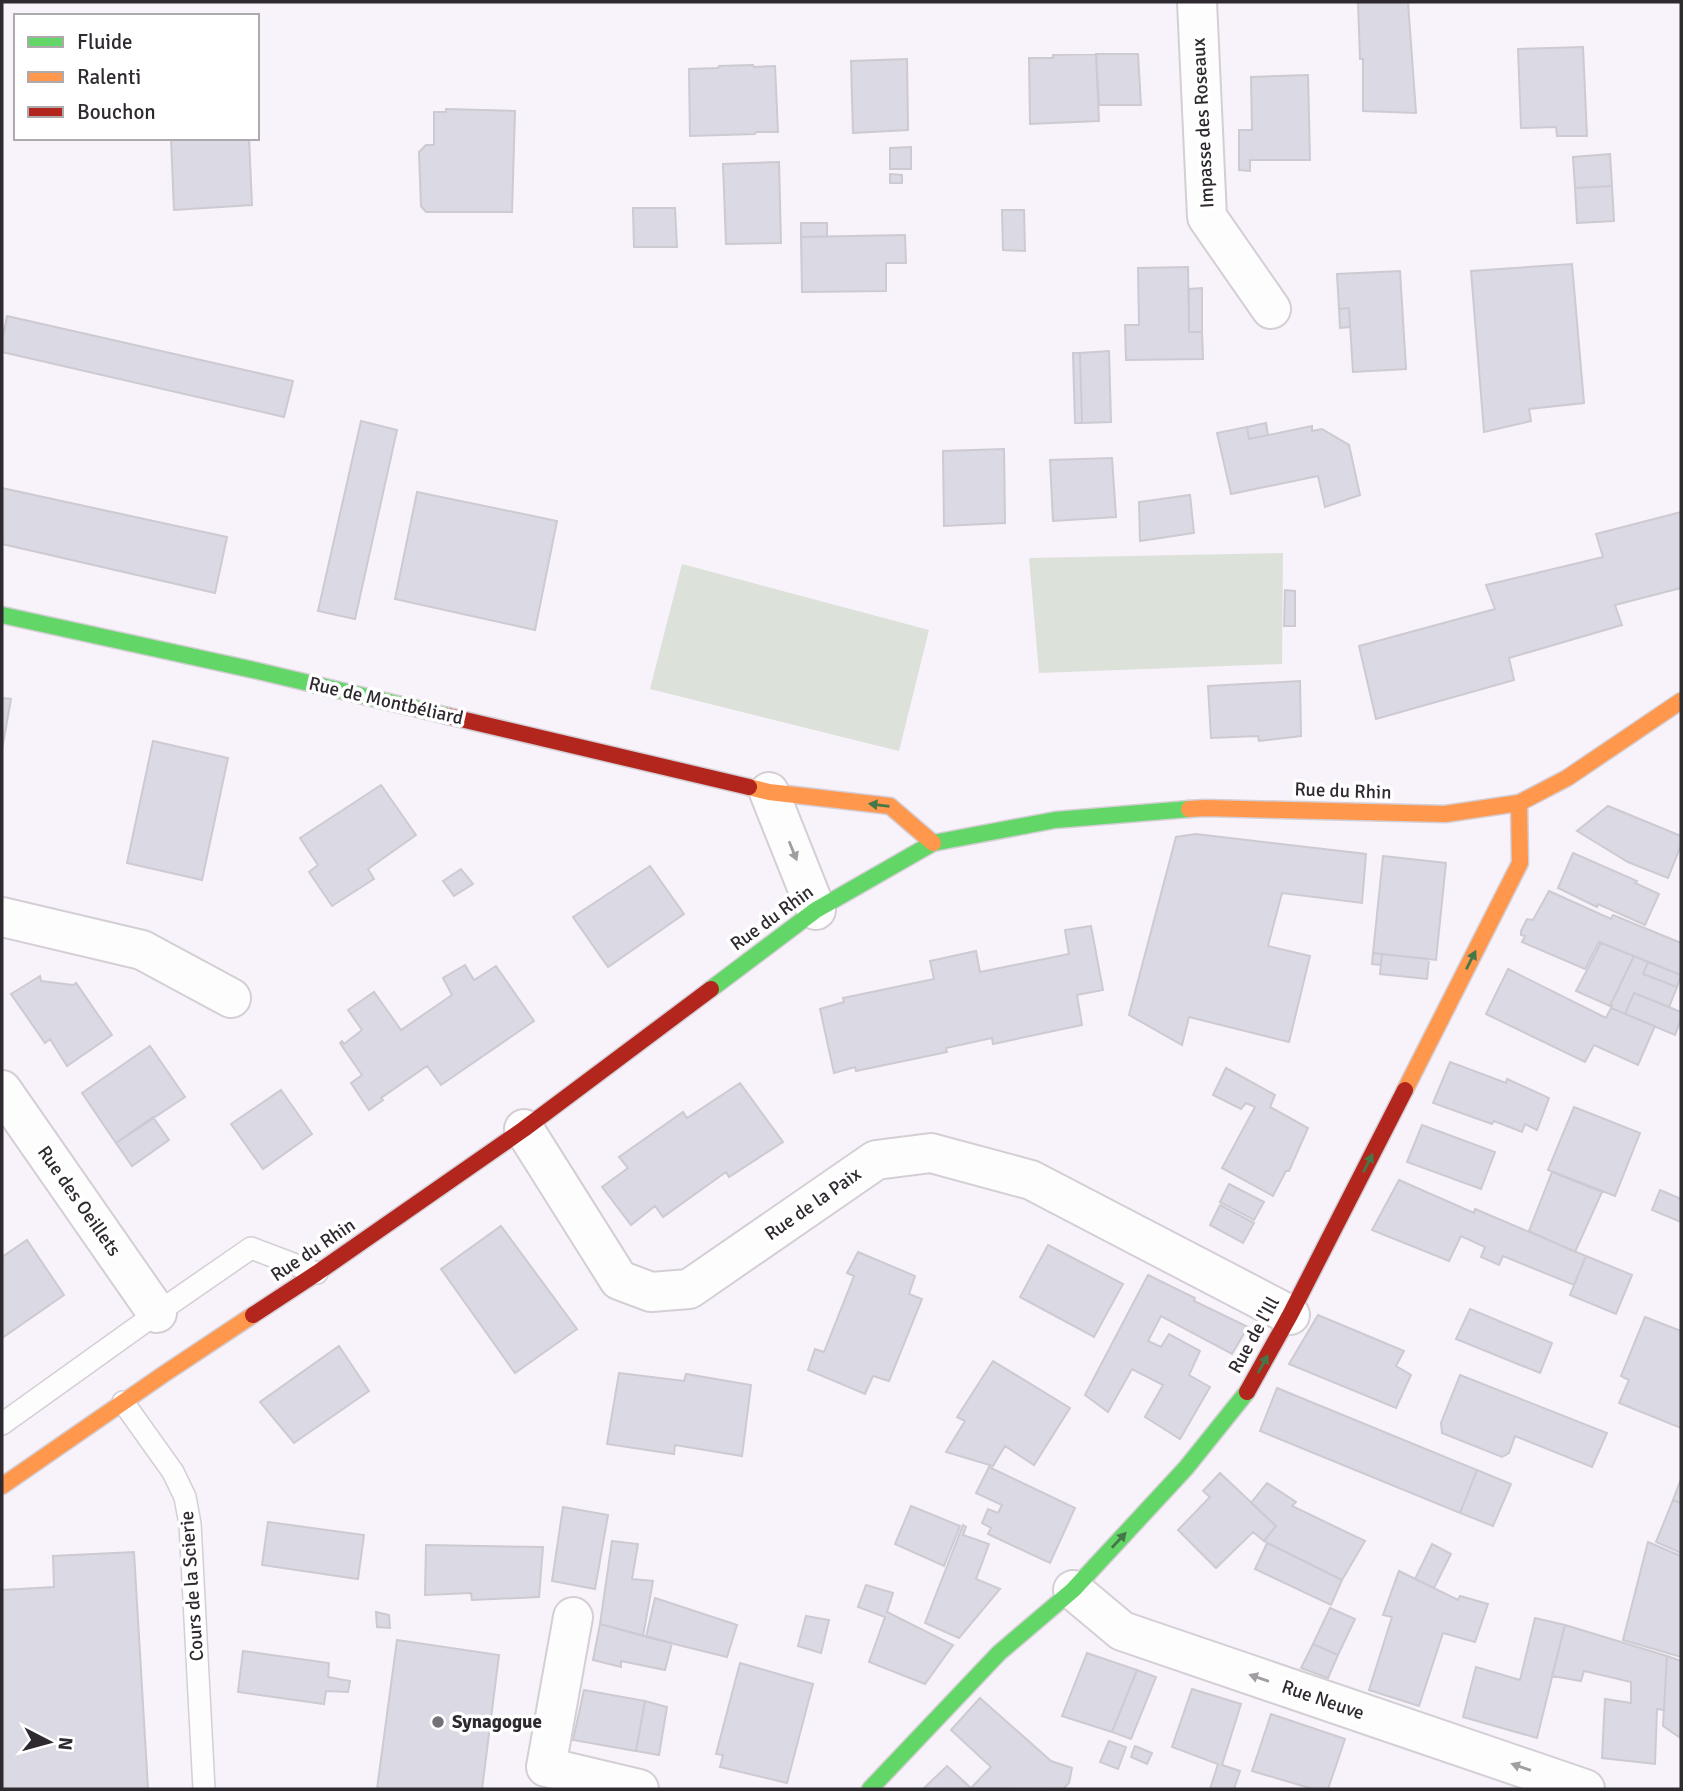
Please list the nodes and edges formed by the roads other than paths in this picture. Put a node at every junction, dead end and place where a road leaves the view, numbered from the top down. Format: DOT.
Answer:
graph roads {
  1 [pos="1197,2"];
  2 [pos="1271,309"];
  3 [pos="2,615"];
  4 [pos="1681,701"];
  5 [pos="769,792"];
  6 [pos="1519,803"];
  7 [pos="933,843"];
  8 [pos="816,910"];
  9 [pos="2,917"];
  10 [pos="231,998"];
  11 [pos="2,1090"];
  12 [pos="524,1129"];
  13 [pos="317,1273"];
  14 [pos="157,1313"];
  15 [pos="1290,1315"];
  16 [pos="123,1402"];
  17 [pos="2,1424"];
  18 [pos="2,1486"];
  19 [pos="1073,1590"];
  20 [pos="573,1618"];
  21 [pos="544,1778"];
  22 [pos="204,1789"];
  23 [pos="639,1789"];
  24 [pos="870,1789"];
  25 [pos="1585,1789"];
  1 -- 2 [label="street, Impasse des Roseaux"];
  3 -- 5 [label="street, Rue de Montbéliard"];
  4 -- 6 [label="street, Rue du Rhin"];
  7 -- 5 [label="street, Rue de Montbéliard, one-way"];
  5 -- 8 [label="street, one-way"];
  6 -- 7 [label="street, Rue du Rhin"];
  15 -- 6 [label="street, Rue de l'Ill, one-way"];
  7 -- 8 [label="street, Rue du Rhin"];
  8 -- 12 [label="street, Rue du Rhin"];
  9 -- 10 [label="street"];
  11 -- 14 [label="street, Rue des Oeillets"];
  12 -- 13 [label="street, Rue du Rhin"];
  12 -- 15 [label="street, Rue de la Paix"];
  13 -- 14 [label="lane"];
  13 -- 16 [label="street, Rue du Rhin"];
  14 -- 17 [label="lane"];
  19 -- 15 [label="street, Rue de l'Ill, one-way"];
  16 -- 18 [label="street, Rue du Rhin"];
  16 -- 22 [label="lane, Cours de la Scierie"];
  19 -- 24 [label="street, Rue de l'Ill"];
  25 -- 19 [label="street, Rue Neuve, one-way"];
  20 -- 21 [label="street"];
  21 -- 23 [label="street"];
}
